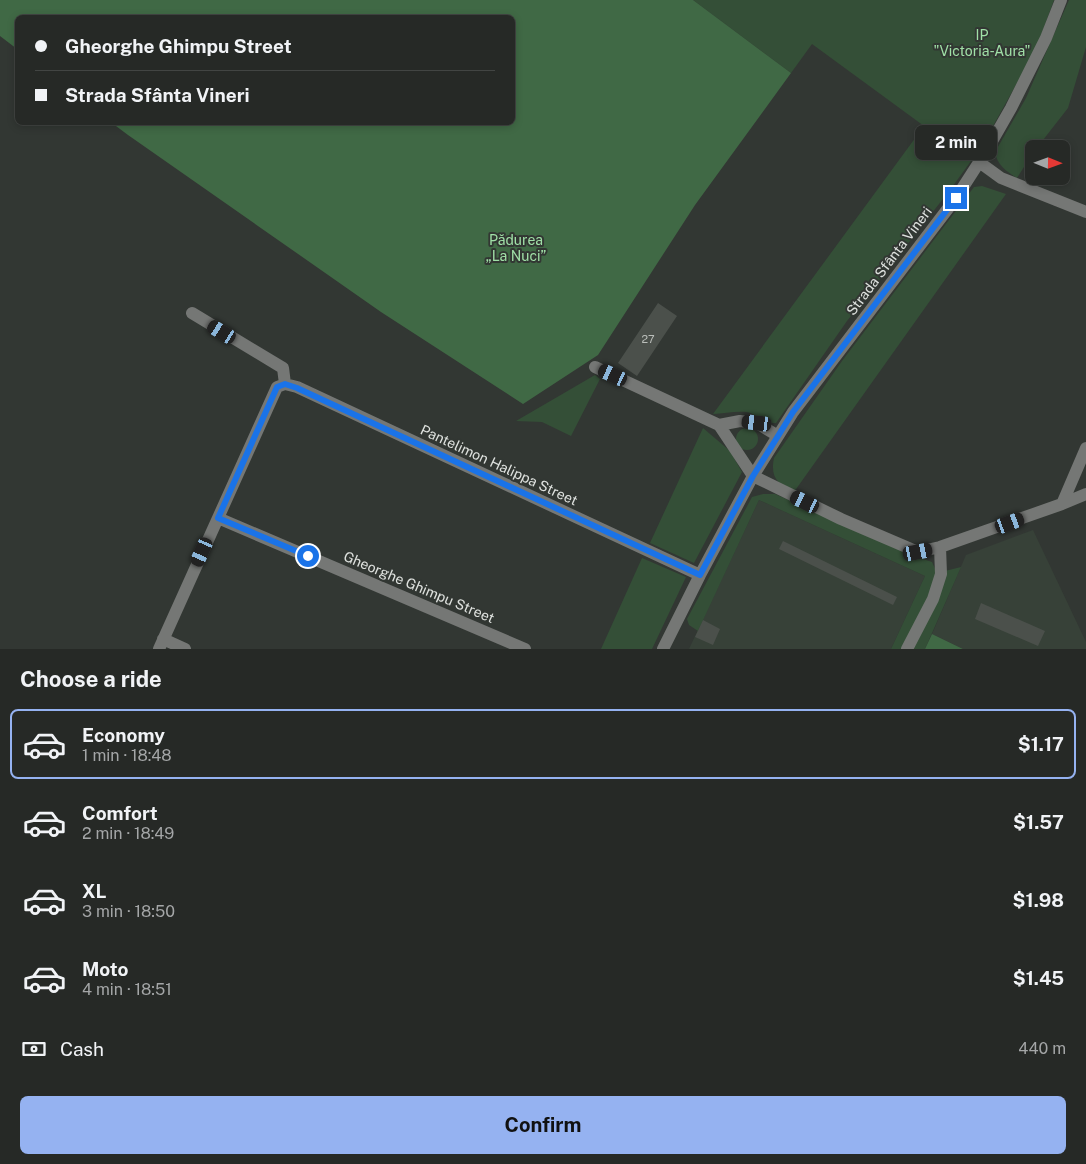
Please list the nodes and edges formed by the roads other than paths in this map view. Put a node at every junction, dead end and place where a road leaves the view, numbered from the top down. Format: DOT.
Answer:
graph roads {
  1 [pos="1061,0"];
  2 [pos="979,162"];
  3 [pos="1086,212"];
  4 [pos="192,313"];
  5 [pos="595,367"];
  6 [pos="285,384"];
  7 [pos="719,425"];
  8 [pos="778,436"];
  9 [pos="1086,448"];
  10 [pos="753,476"];
  11 [pos="1086,494"];
  12 [pos="1062,504"];
  13 [pos="218,518"];
  14 [pos="940,547"];
  15 [pos="700,575"];
  16 [pos="161,644"];
  17 [pos="185,649"];
  18 [pos="525,649"];
  19 [pos="663,649"];
  20 [pos="907,649"];
  1 -- 2 [label="street, Strada Sfânta Vineri"];
  2 -- 3 [label="street"];
  2 -- 8 [label="street, Strada Sfânta Vineri"];
  4 -- 6 [label="street"];
  5 -- 7 [label="street"];
  6 -- 13 [label="street"];
  6 -- 15 [label="street, Pantelimon Halippa Street"];
  7 -- 8 [label="street"];
  7 -- 10 [label="street"];
  8 -- 10 [label="street, Strada Sfânta Vineri"];
  9 -- 12 [label="street"];
  10 -- 14 [label="street"];
  10 -- 15 [label="street, Strada Sfânta Vineri"];
  11 -- 12 [label="street"];
  12 -- 14 [label="street"];
  13 -- 16 [label="street"];
  13 -- 18 [label="street, Gheorghe Ghimpu Street"];
  14 -- 20 [label="street"];
  15 -- 19 [label="street, Strada Sfânta Vineri"];
  16 -- 17 [label="street"];
}
